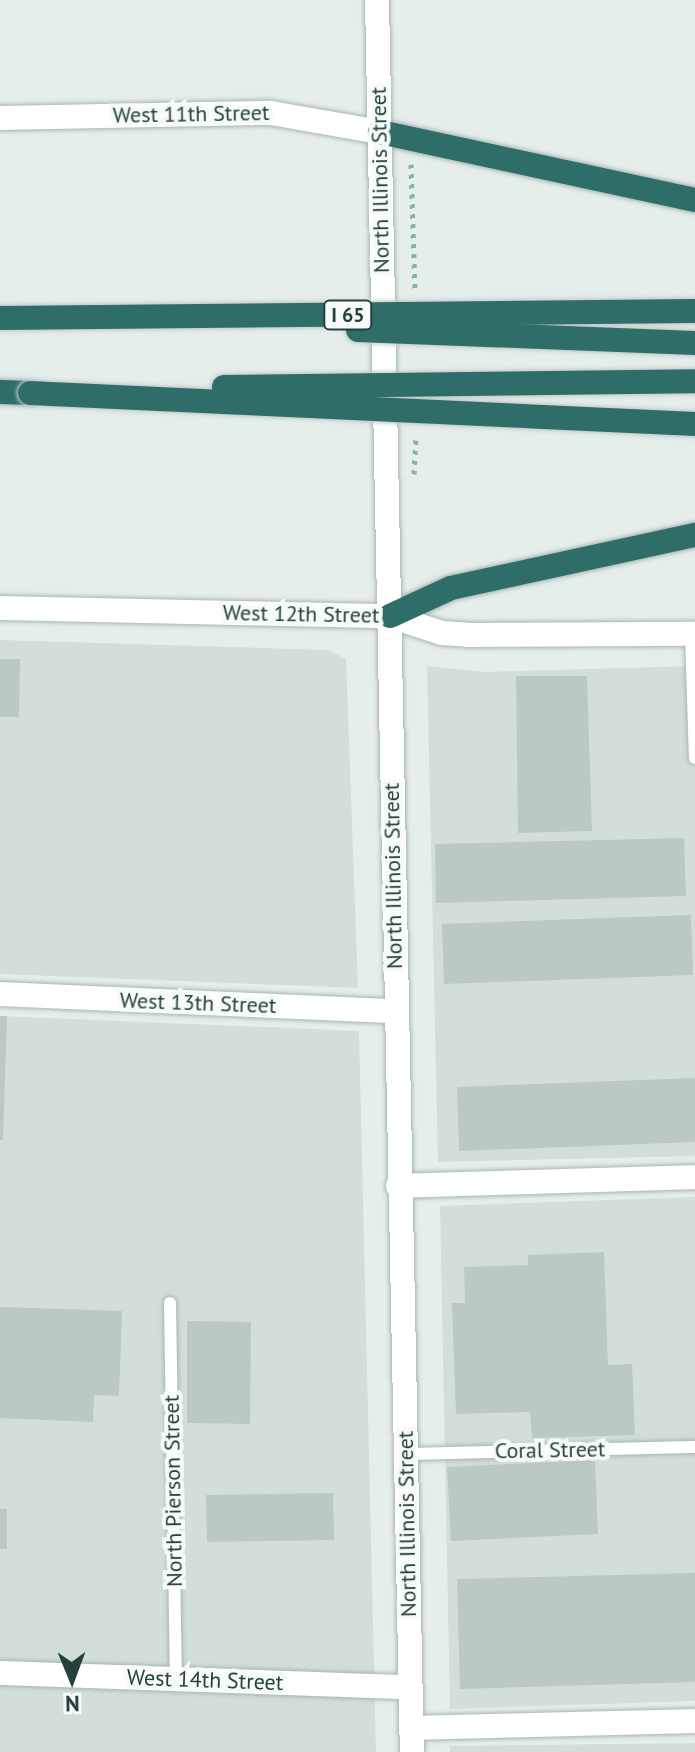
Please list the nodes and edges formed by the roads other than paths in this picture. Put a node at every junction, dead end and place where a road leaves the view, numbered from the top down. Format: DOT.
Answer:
graph roads {
  1 [pos="377,0"];
  2 [pos="0,118"];
  3 [pos="380,132"];
  4 [pos="695,200"];
  5 [pos="695,311"];
  6 [pos="86,317"];
  7 [pos="0,318"];
  8 [pos="695,343"];
  9 [pos="695,381"];
  10 [pos="0,392"];
  11 [pos="30,393"];
  12 [pos="695,424"];
  13 [pos="695,535"];
  14 [pos="0,608"];
  15 [pos="390,616"];
  16 [pos="693,634"];
  17 [pos="695,758"];
  18 [pos="0,994"];
  19 [pos="395,1011"];
  20 [pos="695,1177"];
  21 [pos="398,1186"];
  22 [pos="170,1303"];
  23 [pos="695,1447"];
  24 [pos="405,1454"];
  25 [pos="0,1673"];
  26 [pos="176,1679"];
  27 [pos="410,1687"];
  28 [pos="695,1721"];
  29 [pos="412,1740"];
  1 -- 3 [label="street, North Illinois Street"];
  2 -- 3 [label="street, West 11th Street"];
  3 -- 4 [label="highway"];
  3 -- 15 [label="street, North Illinois Street"];
  5 -- 6 [label="highway, I 65, bridge"];
  6 -- 7 [label="highway, I 65, bridge"];
  6 -- 8 [label="highway, bridge"];
  9 -- 11 [label="highway, bridge"];
  10 -- 11 [label="highway"];
  11 -- 12 [label="highway, bridge"];
  13 -- 15 [label="highway"];
  14 -- 15 [label="street, West 12th Street"];
  15 -- 16 [label="street, West 12th Street"];
  15 -- 19 [label="street, North Illinois Street"];
  16 -- 17 [label="lane"];
  18 -- 19 [label="street, West 13th Street"];
  19 -- 21 [label="street, North Illinois Street"];
  20 -- 21 [label="street"];
  21 -- 24 [label="street, North Illinois Street"];
  22 -- 26 [label="lane, North Pierson Street"];
  23 -- 24 [label="lane, Coral Street"];
  24 -- 27 [label="street, North Illinois Street"];
  25 -- 26 [label="street, West 14th Street"];
  26 -- 27 [label="street, West 14th Street"];
  27 -- 29 [label="street, North Illinois Street"];
  28 -- 29 [label="street"];
}
